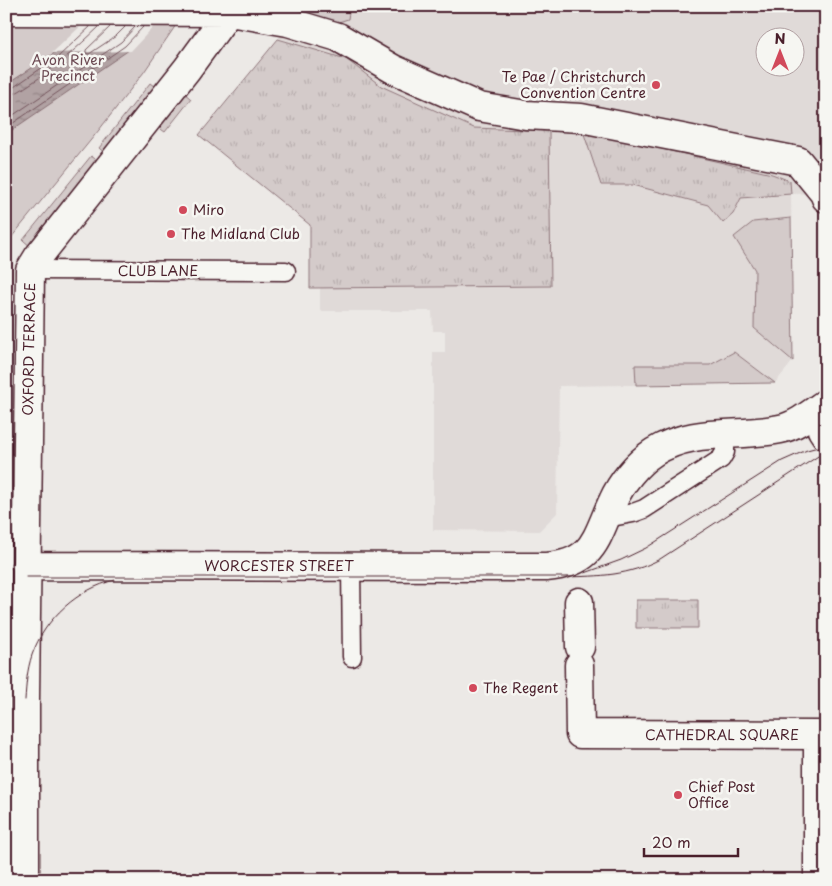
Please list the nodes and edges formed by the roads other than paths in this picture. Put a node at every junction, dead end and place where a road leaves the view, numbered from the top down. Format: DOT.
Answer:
graph roads {
  1 [pos="231,9"];
  2 [pos="6,11"];
  3 [pos="826,198"];
  4 [pos="30,270"];
  5 [pos="286,271"];
  6 [pos="826,403"];
  7 [pos="725,433"];
  8 [pos="606,518"];
  9 [pos="351,567"];
  10 [pos="20,573"];
  11 [pos="579,602"];
  12 [pos="352,658"];
  13 [pos="822,730"];
  14 [pos="25,880"];
  15 [pos="818,880"];
  1 -- 2 [label="street"];
  1 -- 3 [label="street"];
  1 -- 4 [label="street, OXFORD TERRACE"];
  4 -- 5 [label="lane, CLUB LANE"];
  4 -- 10 [label="street, OXFORD TERRACE"];
  6 -- 7 [label="street"];
  7 -- 8 [label="street"];
  7 -- 8 [label="lane"];
  8 -- 9 [label="street, WORCESTER STREET"];
  9 -- 10 [label="street, WORCESTER STREET"];
  9 -- 12 [label="lane"];
  10 -- 14 [label="street, OXFORD TERRACE"];
  11 -- 13 [label="street, CATHEDRAL SQUARE"];
  13 -- 15 [label="street, CATHEDRAL SQUARE"];
}
